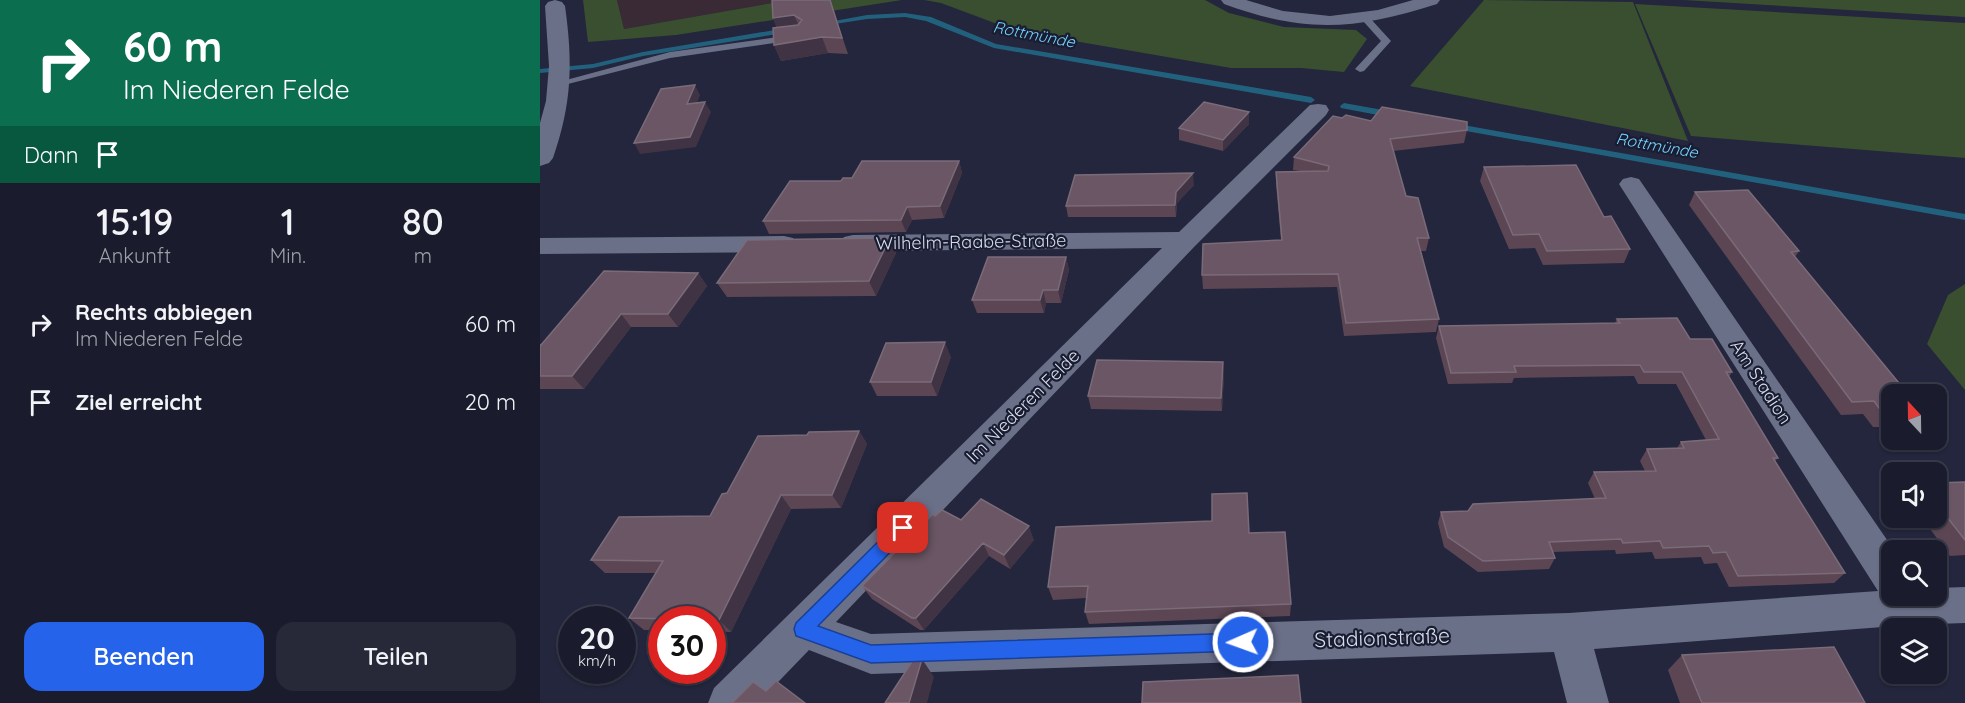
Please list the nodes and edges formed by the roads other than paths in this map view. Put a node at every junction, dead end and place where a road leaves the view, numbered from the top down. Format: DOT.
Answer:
graph roads {
  1 [pos="1230,0"];
  2 [pos="1431,0"];
  3 [pos="554,2"];
  4 [pos="1366,19"];
  5 [pos="801,36"];
  6 [pos="1360,69"];
  7 [pos="561,72"];
  8 [pos="1318,110"];
  9 [pos="541,153"];
  10 [pos="1631,184"];
  11 [pos="1186,240"];
  12 [pos="540,246"];
  13 [pos="1881,564"];
  14 [pos="1881,596"];
  15 [pos="1947,602"];
  16 [pos="1965,605"];
  17 [pos="803,629"];
  18 [pos="1569,632"];
  19 [pos="729,703"];
  20 [pos="1588,703"];
  1 -- 4 [label="street"];
  2 -- 4 [label="street"];
  3 -- 7 [label="street"];
  4 -- 6 [label="lane"];
  5 -- 7 [label="lane"];
  7 -- 9 [label="street"];
  8 -- 11 [label="street, Im Niederen Felde"];
  10 -- 13 [label="street, Am Stadion"];
  11 -- 12 [label="street, Wilhelm-Raabe-Straße"];
  11 -- 17 [label="street, Im Niederen Felde"];
  14 -- 18 [label="street, Stadionstraße"];
  15 -- 16 [label="street, Stadionstraße"];
  17 -- 18 [label="street, Stadionstraße"];
  17 -- 19 [label="street, Im Niederen Felde"];
  18 -- 20 [label="street"];
}
